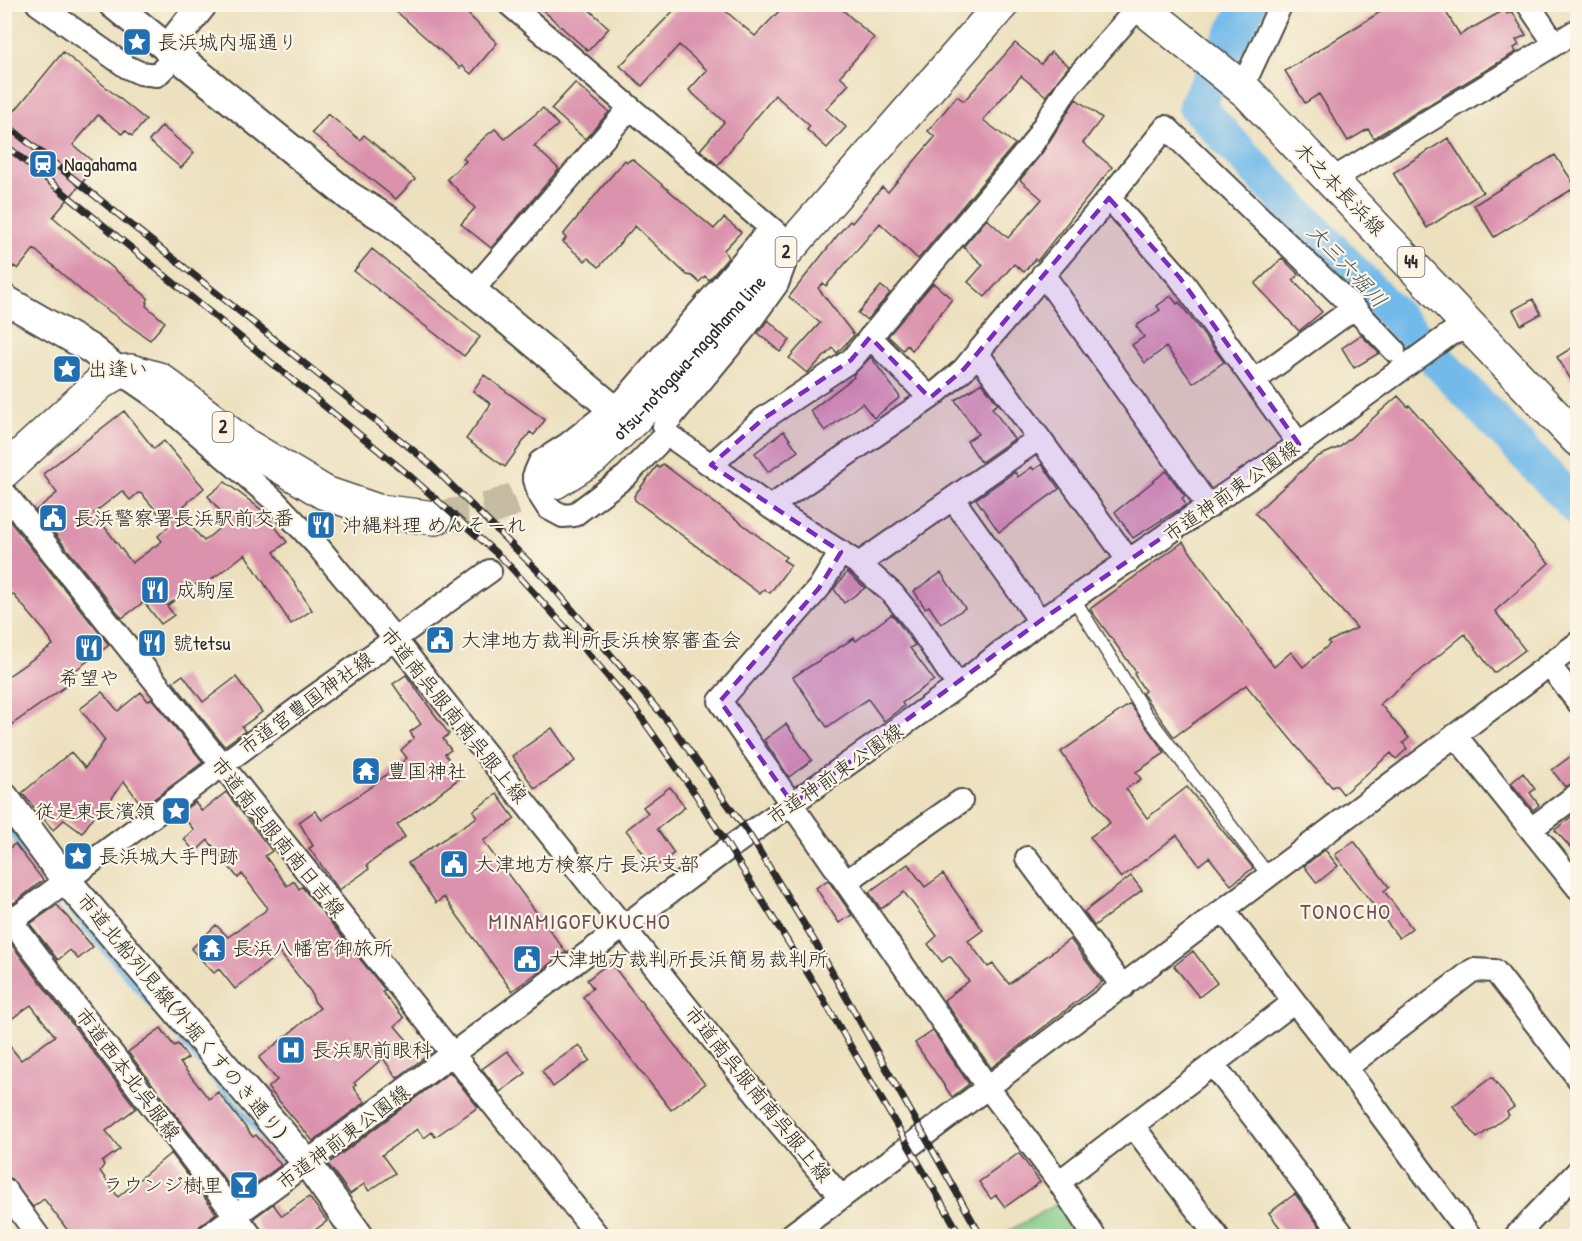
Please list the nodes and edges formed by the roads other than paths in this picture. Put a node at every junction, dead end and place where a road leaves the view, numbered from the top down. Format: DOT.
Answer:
graph roads {
  1 [pos="38,4"];
  2 [pos="113,4"];
  3 [pos="203,4"];
  4 [pos="509,4"];
  5 [pos="1002,4"];
  6 [pos="1281,4"];
  7 [pos="1528,4"];
  8 [pos="1139,5"];
  9 [pos="1578,30"];
  10 [pos="1555,44"];
  11 [pos="172,53"];
  12 [pos="1245,90"];
  13 [pos="629,109"];
  14 [pos="1337,185"];
  15 [pos="1109,198"];
  16 [pos="781,237"];
  17 [pos="1043,274"];
  18 [pos="471,292"];
  19 [pos="4,299"];
  20 [pos="1354,308"];
  21 [pos="1472,327"];
  22 [pos="870,337"];
  23 [pos="1394,350"];
  24 [pos="977,353"];
  25 [pos="119,372"];
  26 [pos="1255,380"];
  27 [pos="930,398"];
  28 [pos="612,408"];
  29 [pos="667,434"];
  30 [pos="1038,439"];
  31 [pos="1578,440"];
  32 [pos="1299,444"];
  33 [pos="711,465"];
  34 [pos="4,471"];
  35 [pos="555,482"];
  36 [pos="4,492"];
  37 [pos="953,499"];
  38 [pos="770,507"];
  39 [pos="1209,507"];
  40 [pos="435,518"];
  41 [pos="850,558"];
  42 [pos="1129,561"];
  43 [pos="490,571"];
  44 [pos="1074,599"];
  45 [pos="1040,621"];
  46 [pos="394,638"];
  47 [pos="1578,643"];
  48 [pos="1549,665"];
  49 [pos="958,686"];
  50 [pos="1578,702"];
  51 [pos="1455,735"];
  52 [pos="221,765"];
  53 [pos="1578,794"];
  54 [pos="4,797"];
  55 [pos="961,801"];
  56 [pos="793,804"];
  57 [pos="1531,829"];
  58 [pos="1027,858"];
  59 [pos="1269,876"];
  60 [pos="847,881"];
  61 [pos="58,886"];
  62 [pos="1578,888"];
  63 [pos="1224,911"];
  64 [pos="7,920"];
  65 [pos="623,927"];
  66 [pos="1123,987"];
  67 [pos="1294,1002"];
  68 [pos="453,1055"];
  69 [pos="1213,1064"];
  70 [pos="1346,1068"];
  71 [pos="1578,1078"];
  72 [pos="989,1089"];
  73 [pos="1133,1126"];
  74 [pos="307,1162"];
  75 [pos="1578,1171"];
  76 [pos="1059,1182"];
  77 [pos="4,1189"];
  78 [pos="841,1197"];
  79 [pos="236,1217"];
  80 [pos="38,1236"];
  81 [pos="208,1236"];
  82 [pos="251,1236"];
  83 [pos="359,1236"];
  84 [pos="598,1236"];
  85 [pos="790,1236"];
  86 [pos="1094,1236"];
  87 [pos="1217,1236"];
  88 [pos="1344,1236"];
  89 [pos="1470,1236"];
  90 [pos="1516,1236"];
  1 -- 11 [label="street"];
  2 -- 11 [label="street"];
  3 -- 11 [label="street"];
  4 -- 13 [label="street"];
  5 -- 16 [label="main road, otsu-notogawa-nagahama line / 2"];
  6 -- 12 [label="street"];
  7 -- 10 [label="street"];
  8 -- 12 [label="main road, 木之本長浜線 / 44"];
  8 -- 22 [label="street"];
  9 -- 10 [label="street"];
  10 -- 14 [label="street"];
  11 -- 18 [label="street"];
  12 -- 14 [label="main road, 木之本長浜線 / 44"];
  13 -- 16 [label="street"];
  13 -- 18 [label="street"];
  14 -- 21 [label="main road, 木之本長浜線 / 44"];
  15 -- 17 [label="street"];
  15 -- 20 [label="street"];
  15 -- 26 [label="street"];
  16 -- 28 [label="street"];
  16 -- 29 [label="street"];
  16 -- 35 [label="main road, otsu-notogawa-nagahama line / 2"];
  17 -- 24 [label="street"];
  17 -- 39 [label="street"];
  18 -- 28 [label="street"];
  19 -- 25 [label="street, 市道南呉服南南呉服上線"];
  20 -- 23 [label="street"];
  20 -- 26 [label="street"];
  21 -- 31 [label="main road, 木之本長浜線 / 44"];
  21 -- 32 [label="street, 市道神前東公園線"];
  22 -- 27 [label="street"];
  22 -- 33 [label="street"];
  24 -- 27 [label="street"];
  24 -- 30 [label="street"];
  25 -- 34 [label="main road"];
  25 -- 40 [label="main road, 2"];
  25 -- 46 [label="street, 市道南呉服南南呉服上線"];
  26 -- 32 [label="street"];
  27 -- 38 [label="street"];
  28 -- 29 [label="street"];
  29 -- 33 [label="street"];
  30 -- 37 [label="street"];
  30 -- 42 [label="street"];
  32 -- 39 [label="street, 市道神前東公園線"];
  33 -- 38 [label="street"];
  36 -- 52 [label="street, 市道南呉服南南日吉線"];
  37 -- 41 [label="street"];
  37 -- 45 [label="street"];
  38 -- 41 [label="street"];
  39 -- 42 [label="street, 市道神前東公園線"];
  41 -- 49 [label="street"];
  41 -- 56 [label="street"];
  42 -- 44 [label="street, 市道神前東公園線"];
  43 -- 46 [label="street, 市道宮豊国神社線"];
  44 -- 45 [label="street, 市道神前東公園線"];
  44 -- 59 [label="lane"];
  45 -- 49 [label="street, 市道神前東公園線"];
  46 -- 52 [label="street, 市道宮豊国神社線"];
  46 -- 65 [label="street, 市道南呉服南南呉服上線"];
  47 -- 48 [label="street"];
  48 -- 50 [label="street"];
  48 -- 51 [label="street"];
  49 -- 56 [label="street, 市道神前東公園線"];
  51 -- 57 [label="street"];
  51 -- 59 [label="street"];
  52 -- 61 [label="street, 市道宮豊国神社線"];
  52 -- 68 [label="street, 市道南呉服南南日吉線"];
  53 -- 57 [label="street"];
  54 -- 61 [label="street, 市道北船列見線(外堀くすのき通り)"];
  55 -- 60 [label="street"];
  56 -- 60 [label="street"];
  56 -- 65 [label="street, 市道神前東公園線"];
  57 -- 62 [label="street"];
  58 -- 66 [label="street"];
  59 -- 63 [label="street"];
  60 -- 72 [label="street"];
  61 -- 64 [label="street, 市道宮豊国神社線"];
  61 -- 74 [label="street, 市道北船列見線(外堀くすのき通り)"];
  63 -- 66 [label="street"];
  63 -- 67 [label="street"];
  64 -- 79 [label="street, 市道西本北呉服線"];
  65 -- 68 [label="street, 市道神前東公園線"];
  65 -- 78 [label="street, 市道南呉服南南呉服上線"];
  66 -- 72 [label="street"];
  67 -- 69 [label="street"];
  67 -- 70 [label="street"];
  68 -- 74 [label="street, 市道神前東公園線"];
  68 -- 84 [label="street, 市道南呉服南南日吉線"];
  69 -- 73 [label="street"];
  69 -- 88 [label="street"];
  70 -- 71 [label="street"];
  70 -- 89 [label="street"];
  72 -- 76 [label="street"];
  72 -- 78 [label="street"];
  73 -- 76 [label="street"];
  73 -- 87 [label="street"];
  74 -- 79 [label="street, 市道神前東公園線"];
  74 -- 83 [label="street, 市道北船列見線(外堀くすのき通り)"];
  75 -- 90 [label="street"];
  76 -- 86 [label="street"];
  77 -- 80 [label="street"];
  78 -- 85 [label="street"];
  79 -- 81 [label="street, 市道神前東公園線"];
  79 -- 82 [label="street, 市道西本北呉服線"];
}
